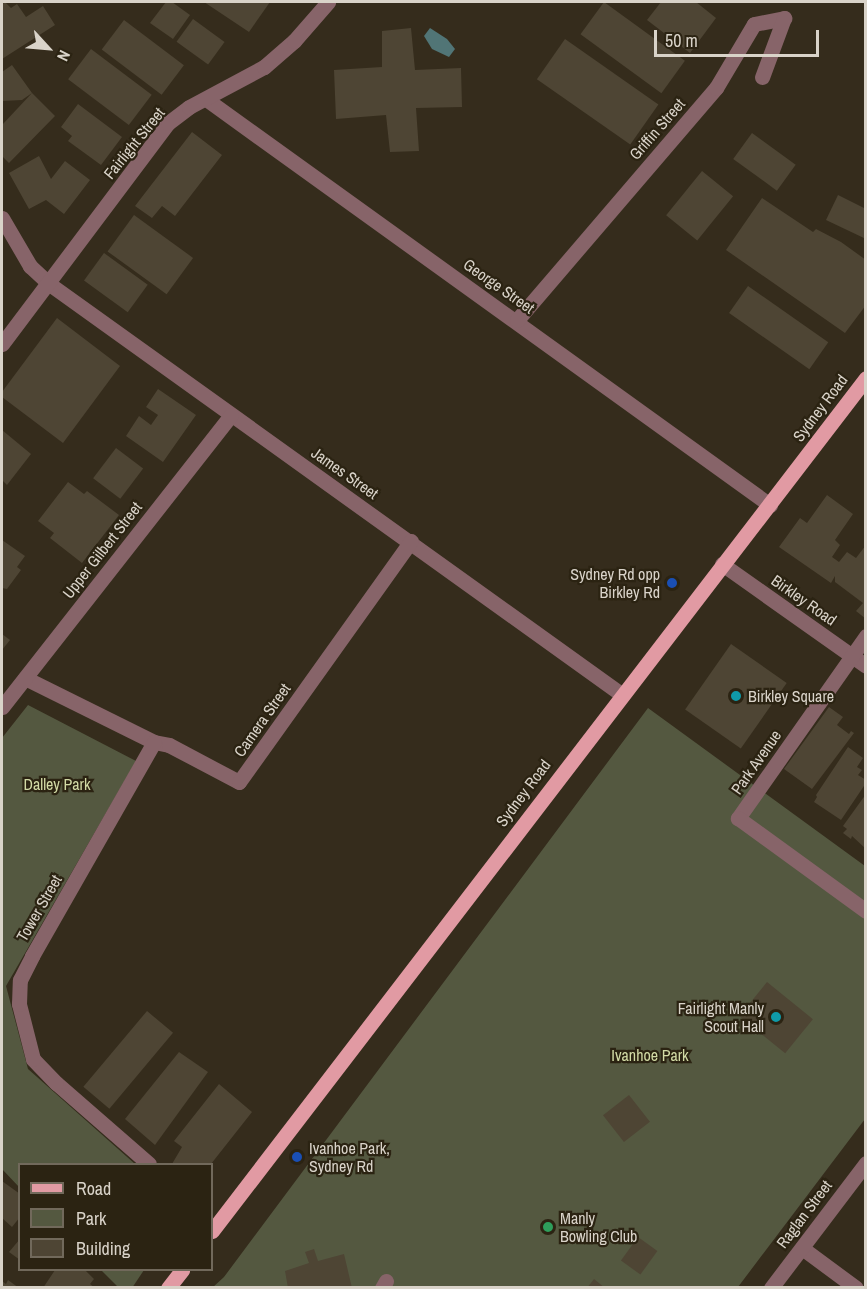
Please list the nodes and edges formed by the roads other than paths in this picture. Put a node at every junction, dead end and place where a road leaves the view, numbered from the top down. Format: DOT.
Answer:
graph roads {
  1 [pos="328,2"];
  2 [pos="762,77"];
  3 [pos="206,99"];
  4 [pos="2,218"];
  5 [pos="48,283"];
  6 [pos="517,320"];
  7 [pos="2,344"];
  8 [pos="866,378"];
  9 [pos="231,415"];
  10 [pos="770,505"];
  11 [pos="411,541"];
  12 [pos="722,564"];
  13 [pos="866,636"];
  14 [pos="851,656"];
  15 [pos="866,666"];
  16 [pos="25,678"];
  17 [pos="621,694"];
  18 [pos="2,707"];
  19 [pos="154,742"];
  20 [pos="866,911"];
  21 [pos="148,1163"];
  22 [pos="866,1163"];
  23 [pos="213,1231"];
  24 [pos="802,1248"];
  25 [pos="180,1271"];
  26 [pos="168,1287"];
  27 [pos="771,1287"];
  28 [pos="856,1287"];
  1 -- 3 [label="street, Fairlight Street"];
  2 -- 6 [label="street, Griffin Street"];
  3 -- 5 [label="street, Fairlight Street"];
  3 -- 6 [label="street, George Street"];
  4 -- 5 [label="street, James Street"];
  5 -- 7 [label="street, Fairlight Street"];
  5 -- 9 [label="street, James Street"];
  6 -- 10 [label="street, George Street"];
  8 -- 10 [label="main road, Sydney Road"];
  9 -- 11 [label="street, James Street"];
  9 -- 16 [label="street, Upper Gilbert Street"];
  10 -- 12 [label="main road, Sydney Road"];
  11 -- 17 [label="street, James Street"];
  11 -- 19 [label="street, Camera Street"];
  12 -- 14 [label="street, Birkley Road"];
  12 -- 17 [label="main road, Sydney Road"];
  13 -- 14 [label="street"];
  14 -- 15 [label="street, Birkley Road"];
  14 -- 20 [label="street, Park Avenue"];
  16 -- 18 [label="street, Upper Gilbert Street"];
  16 -- 19 [label="street, Camera Street"];
  17 -- 23 [label="main road, Sydney Road"];
  19 -- 21 [label="street, Tower Street"];
  22 -- 24 [label="street, Raglan Street"];
  24 -- 27 [label="street, Raglan Street"];
  24 -- 28 [label="street"];
  25 -- 26 [label="main road"];
}
